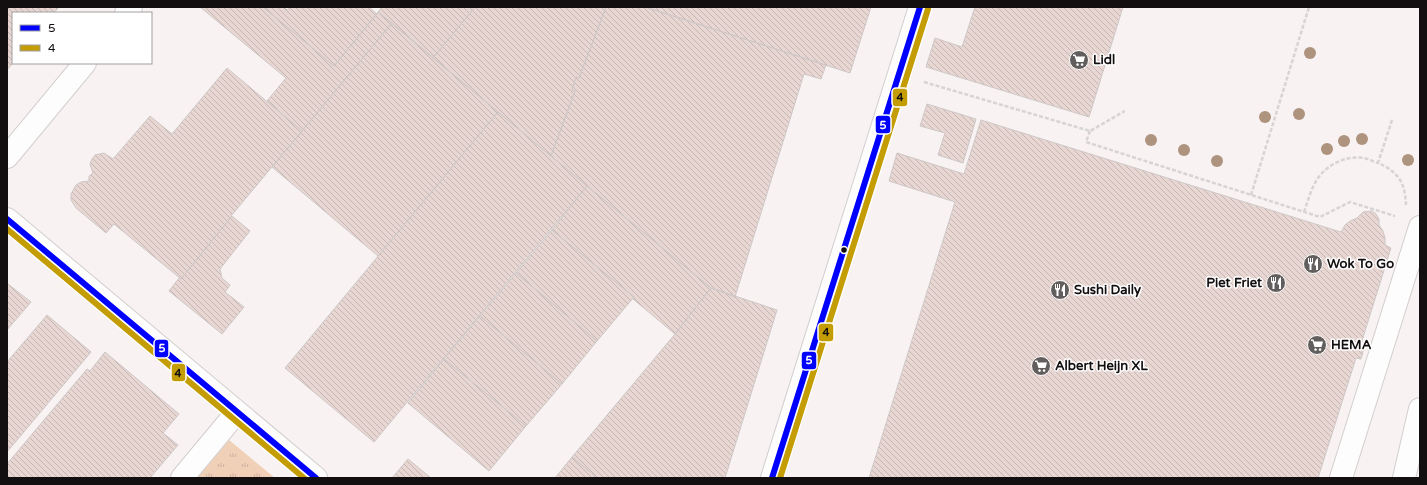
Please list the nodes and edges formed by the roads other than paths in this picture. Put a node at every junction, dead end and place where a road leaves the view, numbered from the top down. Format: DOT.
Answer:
graph roads {
  1 [pos="920,7"];
  2 [pos="84,64"];
  3 [pos="7,157"];
  4 [pos="7,220"];
  5 [pos="1411,223"];
  6 [pos="1420,409"];
  7 [pos="236,412"];
  8 [pos="182,478"];
  9 [pos="316,478"];
  10 [pos="772,478"];
  11 [pos="1341,478"];
  12 [pos="1404,478"];
  1 -- 10 [label="street"];
  2 -- 3 [label="street"];
  4 -- 7 [label="street"];
  5 -- 11 [label="street"];
  6 -- 12 [label="street"];
  7 -- 8 [label="street"];
  7 -- 9 [label="street"];
}
